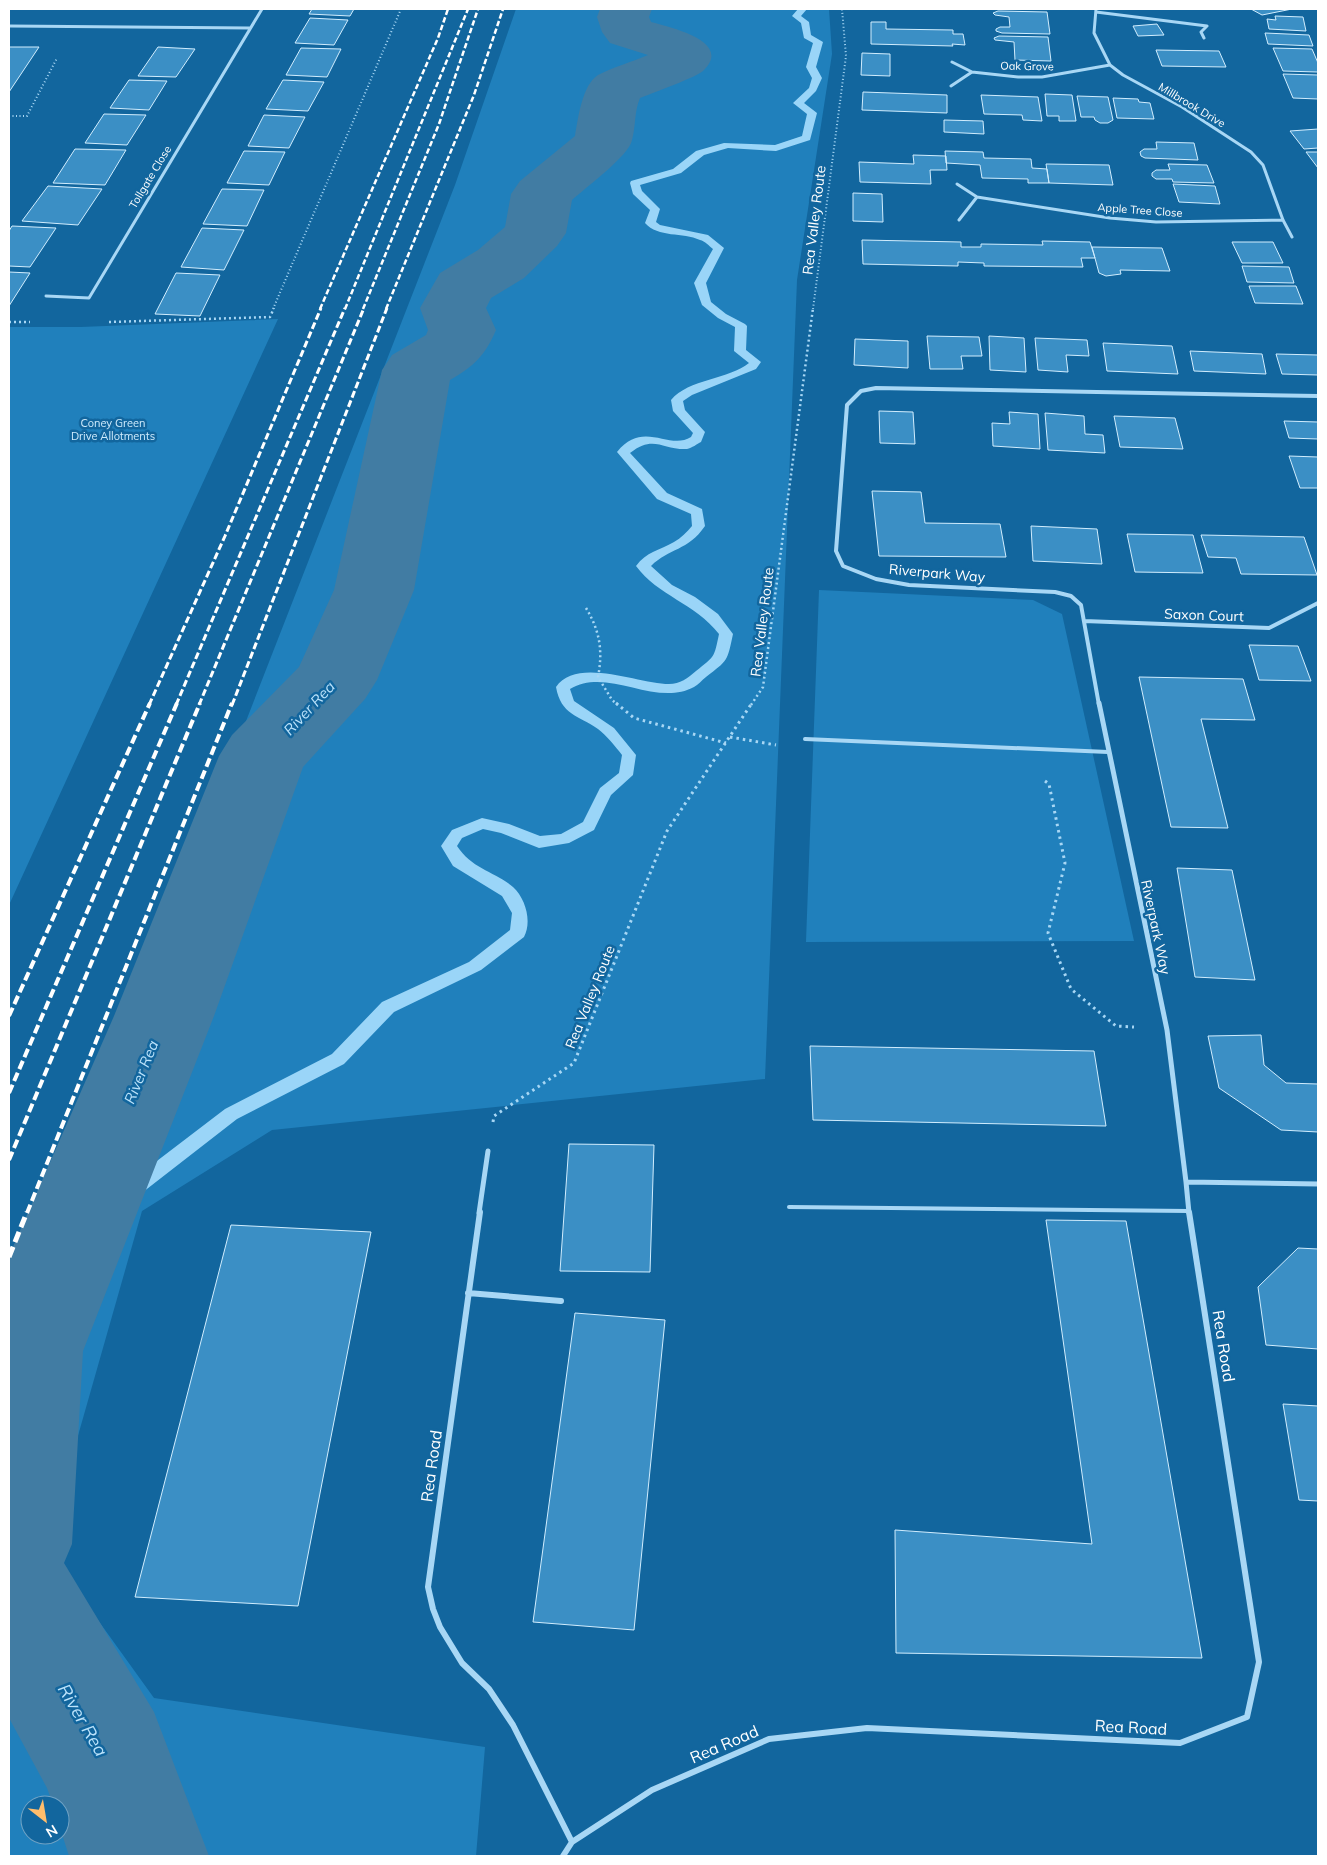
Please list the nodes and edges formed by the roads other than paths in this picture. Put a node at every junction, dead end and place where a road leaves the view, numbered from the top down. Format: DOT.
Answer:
graph roads {
  1 [pos="262,9"];
  2 [pos="1096,10"];
  3 [pos="9,26"];
  4 [pos="248,28"];
  5 [pos="1204,38"];
  6 [pos="952,62"];
  7 [pos="1110,65"];
  8 [pos="972,72"];
  9 [pos="950,86"];
  10 [pos="957,184"];
  11 [pos="977,197"];
  12 [pos="959,220"];
  13 [pos="1283,220"];
  14 [pos="1292,238"];
  15 [pos="46,296"];
  16 [pos="1318,396"];
  17 [pos="1318,603"];
  18 [pos="1084,621"];
  19 [pos="805,739"];
  20 [pos="1108,752"];
  21 [pos="488,1151"];
  22 [pos="1186,1182"];
  23 [pos="1318,1184"];
  24 [pos="789,1207"];
  25 [pos="1189,1211"];
  26 [pos="468,1293"];
  27 [pos="561,1302"];
  28 [pos="572,1842"];
  29 [pos="563,1856"];
  1 -- 4 [label="street, Tollgate Close"];
  2 -- 5 [label="street"];
  2 -- 7 [label="street, Millbrook Drive"];
  3 -- 4 [label="street"];
  4 -- 15 [label="street, Tollgate Close"];
  6 -- 8 [label="street, Oak Grove"];
  7 -- 8 [label="street, Oak Grove"];
  7 -- 13 [label="street, Millbrook Drive"];
  8 -- 9 [label="street"];
  10 -- 11 [label="street, Apple Tree Close"];
  11 -- 12 [label="street"];
  11 -- 13 [label="street, Apple Tree Close"];
  13 -- 14 [label="street"];
  16 -- 18 [label="street, Riverpark Way"];
  17 -- 18 [label="street, Saxon Court"];
  18 -- 20 [label="street, Riverpark Way"];
  19 -- 20 [label="lane"];
  20 -- 22 [label="street, Riverpark Way"];
  21 -- 26 [label="street, Rea Road"];
  22 -- 23 [label="street"];
  22 -- 25 [label="street, Rea Road"];
  24 -- 25 [label="lane"];
  25 -- 28 [label="street, Rea Road"];
  26 -- 27 [label="street"];
  26 -- 28 [label="street, Rea Road"];
  28 -- 29 [label="street, Rea Road"];
}
